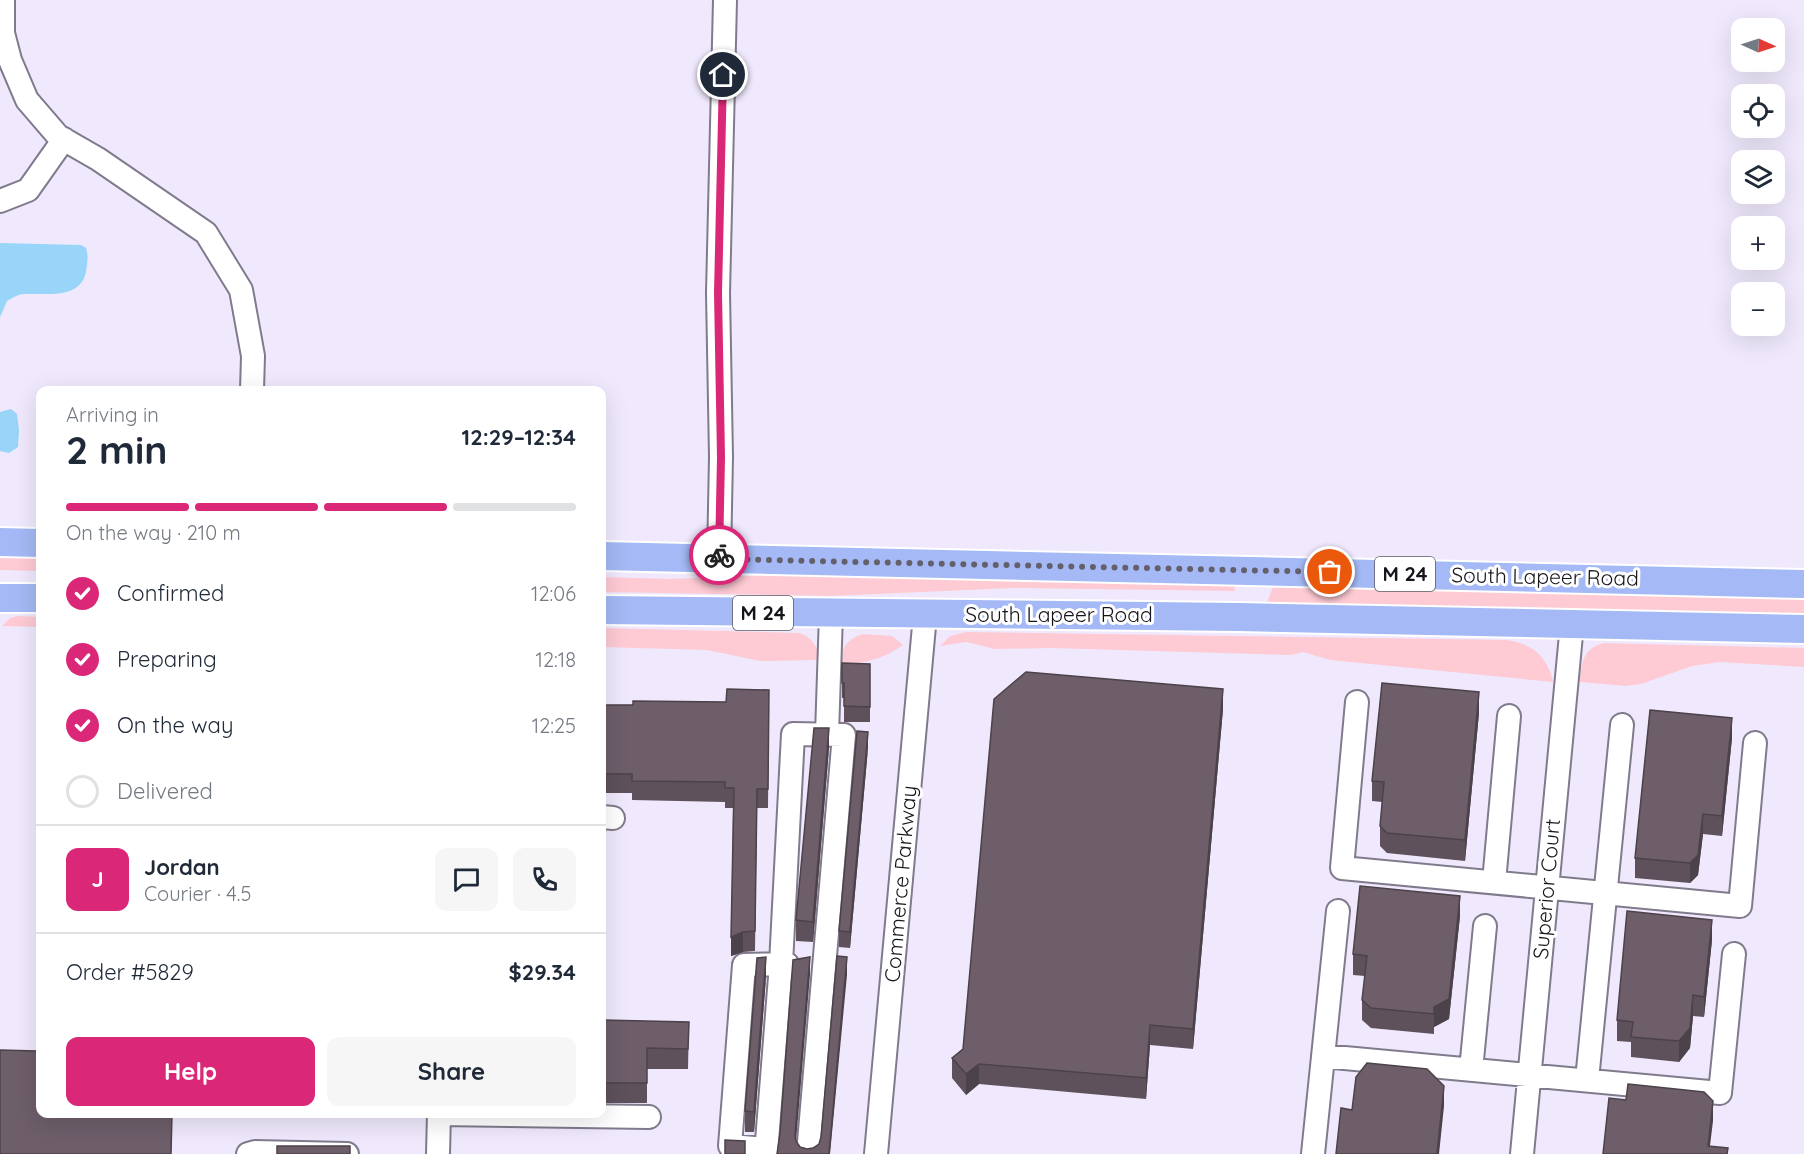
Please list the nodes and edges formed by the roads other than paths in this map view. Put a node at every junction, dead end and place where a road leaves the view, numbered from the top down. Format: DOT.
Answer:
graph roads {
  1 [pos="3,0"];
  2 [pos="724,0"];
  3 [pos="64,139"];
  4 [pos="0,201"];
  5 [pos="252,386"];
  6 [pos="0,542"];
  7 [pos="36,543"];
  8 [pos="606,556"];
  9 [pos="719,559"];
  10 [pos="1254,570"];
  11 [pos="1804,584"];
  12 [pos="0,598"];
  13 [pos="36,598"];
  14 [pos="606,610"];
  15 [pos="831,614"];
  16 [pos="925,615"];
  17 [pos="1238,617"];
  18 [pos="1572,624"];
  19 [pos="1804,629"];
  20 [pos="1357,702"];
  21 [pos="1509,716"];
  22 [pos="1622,725"];
  23 [pos="827,734"];
  24 [pos="1755,743"];
  25 [pos="1494,882"];
  26 [pos="1547,887"];
  27 [pos="1605,893"];
  28 [pos="1338,911"];
  29 [pos="1485,926"];
  30 [pos="1734,954"];
  31 [pos="824,961"];
  32 [pos="781,964"];
  33 [pos="1323,1056"];
  34 [pos="1471,1070"];
  35 [pos="1530,1076"];
  36 [pos="1587,1080"];
  37 [pos="606,1117"];
  38 [pos="439,1118"];
  39 [pos="649,1118"];
  40 [pos="767,1152"];
  41 [pos="248,1154"];
  42 [pos="347,1154"];
  43 [pos="438,1154"];
  44 [pos="808,1154"];
  45 [pos="876,1154"];
  46 [pos="1313,1154"];
  47 [pos="1522,1154"];
  1 -- 3 [label="street"];
  2 -- 9 [label="street"];
  3 -- 4 [label="street"];
  3 -- 5 [label="street"];
  6 -- 7 [label="main road"];
  8 -- 9 [label="main road, South Lapeer Road / M 24"];
  9 -- 10 [label="main road, South Lapeer Road / M 24"];
  10 -- 11 [label="main road, South Lapeer Road / M 24"];
  10 -- 17 [label="main road"];
  12 -- 13 [label="main road"];
  14 -- 15 [label="main road, South Lapeer Road / M 24"];
  15 -- 16 [label="main road, South Lapeer Road / M 24"];
  15 -- 23 [label="street"];
  16 -- 17 [label="main road, South Lapeer Road / M 24"];
  16 -- 45 [label="street, Commerce Parkway"];
  17 -- 18 [label="main road, South Lapeer Road / M 24"];
  18 -- 19 [label="main road, South Lapeer Road / M 24"];
  18 -- 26 [label="street, Superior Court"];
  20 -- 25 [label="street"];
  21 -- 25 [label="street"];
  22 -- 27 [label="street"];
  23 -- 31 [label="street"];
  23 -- 32 [label="street"];
  24 -- 27 [label="street"];
  25 -- 26 [label="street"];
  26 -- 27 [label="street"];
  26 -- 35 [label="street, Superior Court"];
  27 -- 36 [label="street"];
  28 -- 33 [label="street"];
  29 -- 34 [label="street"];
  30 -- 36 [label="street"];
  31 -- 32 [label="street"];
  31 -- 44 [label="street"];
  32 -- 40 [label="street"];
  32 -- 40 [label="street"];
  33 -- 34 [label="street"];
  33 -- 46 [label="street"];
  34 -- 35 [label="street"];
  35 -- 36 [label="street"];
  35 -- 47 [label="street, Superior Court"];
  37 -- 39 [label="street"];
  38 -- 43 [label="street"];
  41 -- 42 [label="street"];
}
